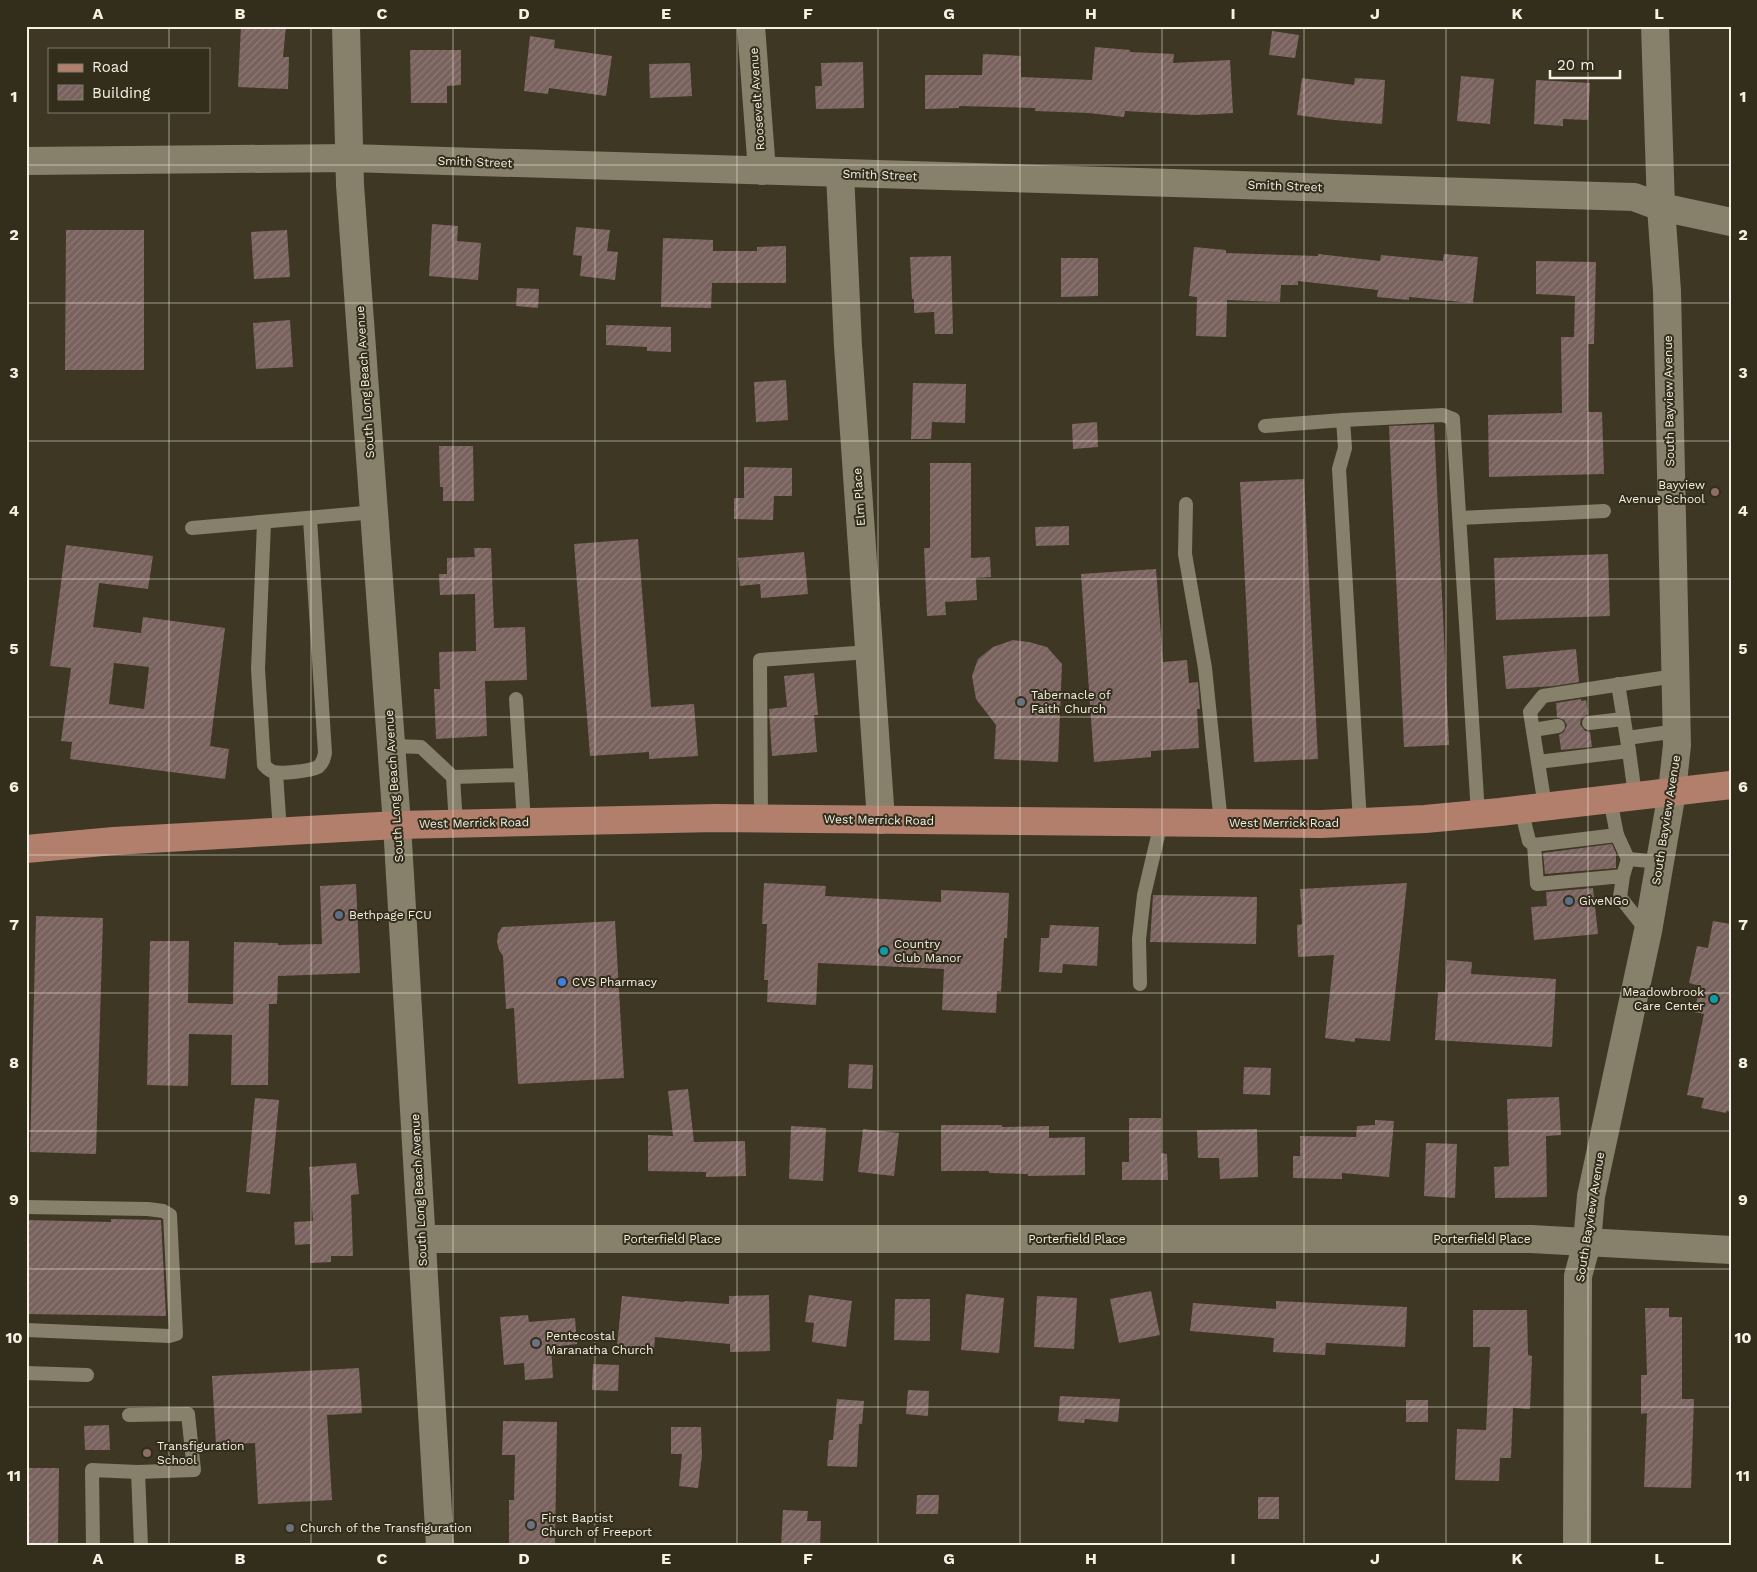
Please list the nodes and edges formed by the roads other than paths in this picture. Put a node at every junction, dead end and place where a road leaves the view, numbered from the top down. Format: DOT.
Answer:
graph roads {
  1 [pos="346,26"];
  2 [pos="751,26"];
  3 [pos="1655,26"];
  4 [pos="350,158"];
  5 [pos="26,162"];
  6 [pos="762,171"];
  7 [pos="840,173"];
  8 [pos="1661,207"];
  9 [pos="1731,222"];
  10 [pos="1342,420"];
  11 [pos="1265,426"];
  12 [pos="1186,504"];
  13 [pos="1604,511"];
  14 [pos="375,512"];
  15 [pos="1460,518"];
  16 [pos="310,519"];
  17 [pos="264,523"];
  18 [pos="192,528"];
  19 [pos="869,652"];
  20 [pos="1675,676"];
  21 [pos="1618,684"];
  22 [pos="516,700"];
  23 [pos="1623,719"];
  24 [pos="1589,723"];
  25 [pos="1558,726"];
  26 [pos="1533,730"];
  27 [pos="1676,730"];
  28 [pos="1628,744"];
  29 [pos="392,746"];
  30 [pos="1538,762"];
  31 [pos="276,773"];
  32 [pos="521,775"];
  33 [pos="453,777"];
  34 [pos="1731,785"];
  35 [pos="1672,792"];
  36 [pos="1622,797"];
  37 [pos="1533,808"];
  38 [pos="1478,814"];
  39 [pos="761,818"];
  40 [pos="881,820"];
  41 [pos="524,822"];
  42 [pos="1161,822"];
  43 [pos="1360,822"];
  44 [pos="1221,823"];
  45 [pos="456,824"];
  46 [pos="397,825"];
  47 [pos="280,832"];
  48 [pos="1617,835"];
  49 [pos="1534,845"];
  50 [pos="26,849"];
  51 [pos="1628,859"];
  52 [pos="1660,862"];
  53 [pos="1623,876"];
  54 [pos="1648,931"];
  55 [pos="1140,984"];
  56 [pos="26,1207"];
  57 [pos="422,1239"];
  58 [pos="1587,1243"];
  59 [pos="1731,1250"];
  60 [pos="26,1330"];
  61 [pos="26,1373"];
  62 [pos="87,1374"];
  63 [pos="129,1415"];
  64 [pos="138,1472"];
  65 [pos="93,1546"];
  66 [pos="140,1546"];
  67 [pos="440,1546"];
  68 [pos="1577,1546"];
  1 -- 4 [label="street, South Long Beach Avenue"];
  2 -- 6 [label="street, Roosevelt Avenue"];
  3 -- 8 [label="street, South Bayview Avenue"];
  4 -- 5 [label="street, Smith Street"];
  4 -- 6 [label="street, Smith Street"];
  4 -- 14 [label="street, South Long Beach Avenue"];
  6 -- 7 [label="street, Smith Street"];
  7 -- 8 [label="street, Smith Street"];
  7 -- 19 [label="street, Elm Place"];
  8 -- 9 [label="street, Smith Street"];
  8 -- 20 [label="street, South Bayview Avenue"];
  10 -- 11 [label="lane"];
  10 -- 15 [label="lane"];
  10 -- 43 [label="lane"];
  12 -- 44 [label="lane"];
  13 -- 15 [label="lane"];
  14 -- 16 [label="lane"];
  14 -- 29 [label="street, South Long Beach Avenue"];
  15 -- 38 [label="lane"];
  16 -- 17 [label="lane"];
  16 -- 31 [label="lane"];
  17 -- 18 [label="lane"];
  17 -- 31 [label="lane"];
  19 -- 39 [label="lane"];
  19 -- 40 [label="street, Elm Place"];
  20 -- 21 [label="lane"];
  20 -- 27 [label="street, South Bayview Avenue"];
  21 -- 23 [label="lane"];
  21 -- 26 [label="lane"];
  22 -- 32 [label="lane"];
  23 -- 24 [label="lane"];
  23 -- 28 [label="lane"];
  25 -- 26 [label="lane"];
  26 -- 30 [label="lane"];
  27 -- 28 [label="lane"];
  27 -- 35 [label="street, South Bayview Avenue"];
  28 -- 30 [label="lane"];
  28 -- 36 [label="lane"];
  29 -- 33 [label="lane"];
  29 -- 46 [label="street, South Long Beach Avenue"];
  30 -- 37 [label="lane"];
  31 -- 47 [label="lane"];
  32 -- 33 [label="lane"];
  32 -- 41 [label="lane"];
  33 -- 45 [label="lane"];
  34 -- 35 [label="main road, West Merrick Road"];
  35 -- 36 [label="main road, West Merrick Road"];
  35 -- 52 [label="street, South Bayview Avenue"];
  36 -- 37 [label="main road, West Merrick Road"];
  36 -- 48 [label="lane"];
  37 -- 38 [label="main road, West Merrick Road"];
  37 -- 49 [label="lane"];
  38 -- 43 [label="main road, West Merrick Road"];
  39 -- 40 [label="main road, West Merrick Road"];
  39 -- 41 [label="main road, West Merrick Road"];
  40 -- 42 [label="main road, West Merrick Road"];
  41 -- 45 [label="main road, West Merrick Road"];
  42 -- 44 [label="main road, West Merrick Road"];
  42 -- 55 [label="lane"];
  43 -- 44 [label="main road, West Merrick Road"];
  45 -- 46 [label="main road, West Merrick Road"];
  46 -- 47 [label="main road, West Merrick Road"];
  46 -- 57 [label="street, South Long Beach Avenue"];
  47 -- 50 [label="main road, West Merrick Road"];
  48 -- 49 [label="lane"];
  48 -- 51 [label="lane"];
  49 -- 53 [label="lane"];
  51 -- 52 [label="lane"];
  51 -- 53 [label="lane"];
  52 -- 54 [label="street, South Bayview Avenue"];
  53 -- 54 [label="lane"];
  54 -- 58 [label="street, South Bayview Avenue"];
  56 -- 60 [label="lane"];
  57 -- 58 [label="street, Porterfield Place"];
  57 -- 67 [label="street, South Long Beach Avenue"];
  58 -- 59 [label="street, Porterfield Place"];
  58 -- 68 [label="street, South Bayview Avenue"];
  61 -- 62 [label="lane"];
  63 -- 64 [label="lane"];
  64 -- 65 [label="lane"];
  64 -- 66 [label="lane"];
}
